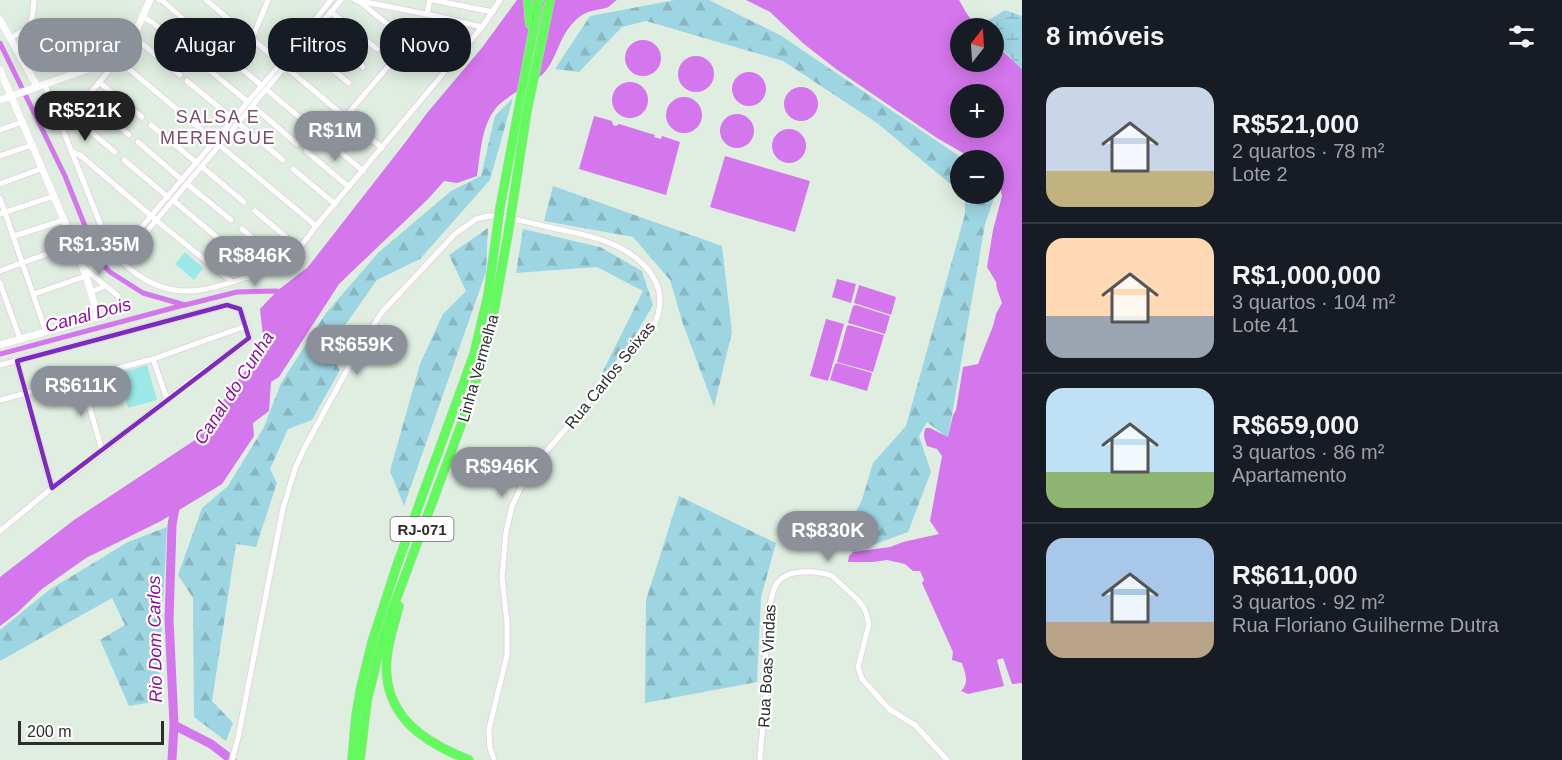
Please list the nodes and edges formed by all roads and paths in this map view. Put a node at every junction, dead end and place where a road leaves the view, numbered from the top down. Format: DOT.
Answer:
graph roads {
  1 [pos="34,0"];
  2 [pos="150,0"];
  3 [pos="159,0"];
  4 [pos="206,0"];
  5 [pos="268,0"];
  6 [pos="331,0"];
  7 [pos="341,0"];
  8 [pos="357,0"];
  9 [pos="399,0"];
  10 [pos="432,0"];
  11 [pos="500,0"];
  12 [pos="528,0"];
  13 [pos="539,0"];
  14 [pos="550,0"];
  15 [pos="398,8"];
  16 [pos="331,12"];
  17 [pos="493,12"];
  18 [pos="427,14"];
  19 [pos="143,17"];
  20 [pos="181,18"];
  21 [pos="227,18"];
  22 [pos="317,18"];
  23 [pos="326,18"];
  24 [pos="0,20"];
  25 [pos="154,24"];
  26 [pos="482,27"];
  27 [pos="256,29"];
  28 [pos="11,38"];
  29 [pos="256,42"];
  30 [pos="142,43"];
  31 [pos="377,49"];
  32 [pos="268,52"];
  33 [pos="528,53"];
  34 [pos="80,72"];
  35 [pos="108,72"];
  36 [pos="129,72"];
  37 [pos="211,72"];
  38 [pos="245,72"];
  39 [pos="275,72"];
  40 [pos="281,72"];
  41 [pos="292,72"];
  42 [pos="335,72"];
  43 [pos="2,74"];
  44 [pos="180,75"];
  45 [pos="187,81"];
  46 [pos="99,82"];
  47 [pos="349,83"];
  48 [pos="41,86"];
  49 [pos="264,88"];
  50 [pos="12,96"];
  51 [pos="85,98"];
  52 [pos="0,100"];
  53 [pos="250,104"];
  54 [pos="71,115"];
  55 [pos="142,117"];
  56 [pos="345,117"];
  57 [pos="236,121"];
  58 [pos="22,122"];
  59 [pos="151,125"];
  60 [pos="62,126"];
  61 [pos="311,127"];
  62 [pos="0,130"];
  63 [pos="129,135"];
  64 [pos="321,135"];
  65 [pos="138,142"];
  66 [pos="217,143"];
  67 [pos="297,144"];
  68 [pos="32,145"];
  69 [pos="382,148"];
  70 [pos="70,151"];
  71 [pos="306,151"];
  72 [pos="115,152"];
  73 [pos="0,156"];
  74 [pos="124,160"];
  75 [pos="283,160"];
  76 [pos="199,165"];
  77 [pos="43,168"];
  78 [pos="293,169"];
  79 [pos="363,171"];
  80 [pos="185,182"];
  81 [pos="0,184"];
  82 [pos="349,187"];
  83 [pos="54,196"];
  84 [pos="0,198"];
  85 [pos="171,199"];
  86 [pos="244,202"];
  87 [pos="335,204"];
  88 [pos="255,211"];
  89 [pos="3,213"];
  90 [pos="151,217"];
  91 [pos="64,220"];
  92 [pos="231,220"];
  93 [pos="157,221"];
  94 [pos="316,226"];
  95 [pos="242,230"];
  96 [pos="14,236"];
  97 [pos="218,238"];
  98 [pos="74,244"];
  99 [pos="228,246"];
  100 [pos="299,248"];
  101 [pos="117,256"];
  102 [pos="122,261"];
  103 [pos="22,262"];
  104 [pos="82,266"];
  105 [pos="275,268"];
  106 [pos="0,270"];
  107 [pos="86,276"];
  108 [pos="251,276"];
  109 [pos="232,282"];
  110 [pos="0,283"];
  111 [pos="105,286"];
  112 [pos="91,292"];
  113 [pos="33,294"];
  114 [pos="98,317"];
  115 [pos="246,326"];
  116 [pos="46,332"];
  117 [pos="20,339"];
  118 [pos="0,345"];
  119 [pos="153,359"];
  120 [pos="17,361"];
  121 [pos="0,365"];
  122 [pos="81,378"];
  123 [pos="25,393"];
  124 [pos="167,399"];
  125 [pos="0,400"];
  126 [pos="102,450"];
  127 [pos="52,488"];
  128 [pos="0,529"];
  129 [pos="413,553"];
  130 [pos="232,760"];
  131 [pos="352,760"];
  132 [pos="360,760"];
  133 [pos="469,760"];
  134 [pos="494,760"];
  135 [pos="760,760"];
  136 [pos="947,760"];
  1 -- 28 [label="street"];
  2 -- 19 [label="street"];
  3 -- 20 [label="street"];
  4 -- 21 [label="street"];
  5 -- 27 [label="street"];
  6 -- 22 [label="street"];
  7 -- 16 [label="street"];
  8 -- 15 [label="street"];
  8 -- 56 [label="street"];
  9 -- 15 [label="street"];
  10 -- 17 [label="street"];
  10 -- 18 [label="street"];
  11 -- 17 [label="street"];
  12 -- 33 [label="highway"];
  13 -- 33 [label="highway, Linha Vermelha / RJ-071"];
  14 -- 129 [label="highway, Linha Vermelha / RJ-071, bridge"];
  15 -- 18 [label="street"];
  16 -- 23 [label="street"];
  16 -- 31 [label="street"];
  17 -- 26 [label="street"];
  18 -- 26 [label="street"];
  19 -- 25 [label="street"];
  24 -- 28 [label="street"];
  26 -- 69 [label="street"];
  28 -- 48 [label="street"];
  29 -- 32 [label="street"];
  30 -- 44 [label="street"];
  33 -- 131 [label="highway, Linha Vermelha / RJ-071, bridge"];
  34 -- 48 [label="street"];
  35 -- 46 [label="street"];
  36 -- 66 [label="street"];
  37 -- 53 [label="street"];
  38 -- 49 [label="street"];
  39 -- 49 [label="street"];
  40 -- 49 [label="street"];
  41 -- 56 [label="street"];
  42 -- 47 [label="street"];
  43 -- 50 [label="street"];
  45 -- 57 [label="street"];
  46 -- 51 [label="street"];
  46 -- 55 [label="street"];
  48 -- 50 [label="street"];
  48 -- 60 [label="street"];
  49 -- 53 [label="street"];
  49 -- 61 [label="street"];
  50 -- 52 [label="street"];
  50 -- 58 [label="street"];
  51 -- 54 [label="street"];
  51 -- 63 [label="street"];
  53 -- 57 [label="street"];
  53 -- 67 [label="street"];
  54 -- 60 [label="street"];
  54 -- 72 [label="street"];
  56 -- 69 [label="street"];
  57 -- 66 [label="street"];
  57 -- 75 [label="street"];
  58 -- 62 [label="street"];
  58 -- 68 [label="street"];
  59 -- 76 [label="street"];
  60 -- 70 [label="street"];
  64 -- 79 [label="street"];
  65 -- 80 [label="street"];
  66 -- 76 [label="street"];
  66 -- 94 [label="street"];
  68 -- 73 [label="street"];
  68 -- 77 [label="street"];
  69 -- 79 [label="street"];
  70 -- 90 [label="street"];
  70 -- 101 [label="street"];
  71 -- 82 [label="street"];
  74 -- 85 [label="street"];
  76 -- 80 [label="street"];
  76 -- 86 [label="street"];
  77 -- 81 [label="street"];
  77 -- 83 [label="street"];
  78 -- 87 [label="street"];
  79 -- 82 [label="street"];
  80 -- 85 [label="street"];
  80 -- 92 [label="street"];
  82 -- 87 [label="street"];
  83 -- 89 [label="street"];
  83 -- 91 [label="street"];
  84 -- 89 [label="street"];
  85 -- 90 [label="street"];
  85 -- 93 [label="street"];
  85 -- 97 [label="street"];
  87 -- 94 [label="street"];
  88 -- 100 [label="street"];
  89 -- 96 [label="street"];
  90 -- 93 [label="street"];
  90 -- 101 [label="street"];
  91 -- 96 [label="street"];
  91 -- 98 [label="street"];
  93 -- 102 [label="street"];
  93 -- 109 [label="street"];
  94 -- 100 [label="street"];
  95 -- 105 [label="street"];
  96 -- 103 [label="street"];
  98 -- 103 [label="street"];
  98 -- 104 [label="street"];
  99 -- 108 [label="street"];
  100 -- 105 [label="street"];
  101 -- 102 [label="street"];
  102 -- 109 [label="street"];
  103 -- 106 [label="street"];
  103 -- 113 [label="street"];
  104 -- 107 [label="street"];
  104 -- 111 [label="street"];
  105 -- 108 [label="street"];
  107 -- 112 [label="street"];
  107 -- 113 [label="street"];
  108 -- 109 [label="street"];
  110 -- 117 [label="street"];
  111 -- 112 [label="street"];
  111 -- 114 [label="street"];
  112 -- 114 [label="street"];
  113 -- 116 [label="street"];
  114 -- 116 [label="street"];
  115 -- 119 [label="street"];
  115 -- 120 [label="street"];
  115 -- 124 [label="street"];
  116 -- 117 [label="street"];
  117 -- 118 [label="street"];
  119 -- 122 [label="street"];
  119 -- 124 [label="street"];
  120 -- 121 [label="street"];
  120 -- 123 [label="street"];
  122 -- 123 [label="street"];
  122 -- 126 [label="street"];
  123 -- 125 [label="street"];
  123 -- 127 [label="street"];
  124 -- 126 [label="street"];
  126 -- 127 [label="street"];
  127 -- 128 [label="street"];
  129 -- 132 [label="highway, Linha Vermelha / RJ-071"];
  129 -- 133 [label="highway"];
  130 -- 134 [label="street, Rua Carlos Seixas"];
  135 -- 136 [label="street, Rua Boas Vindas"];
}
